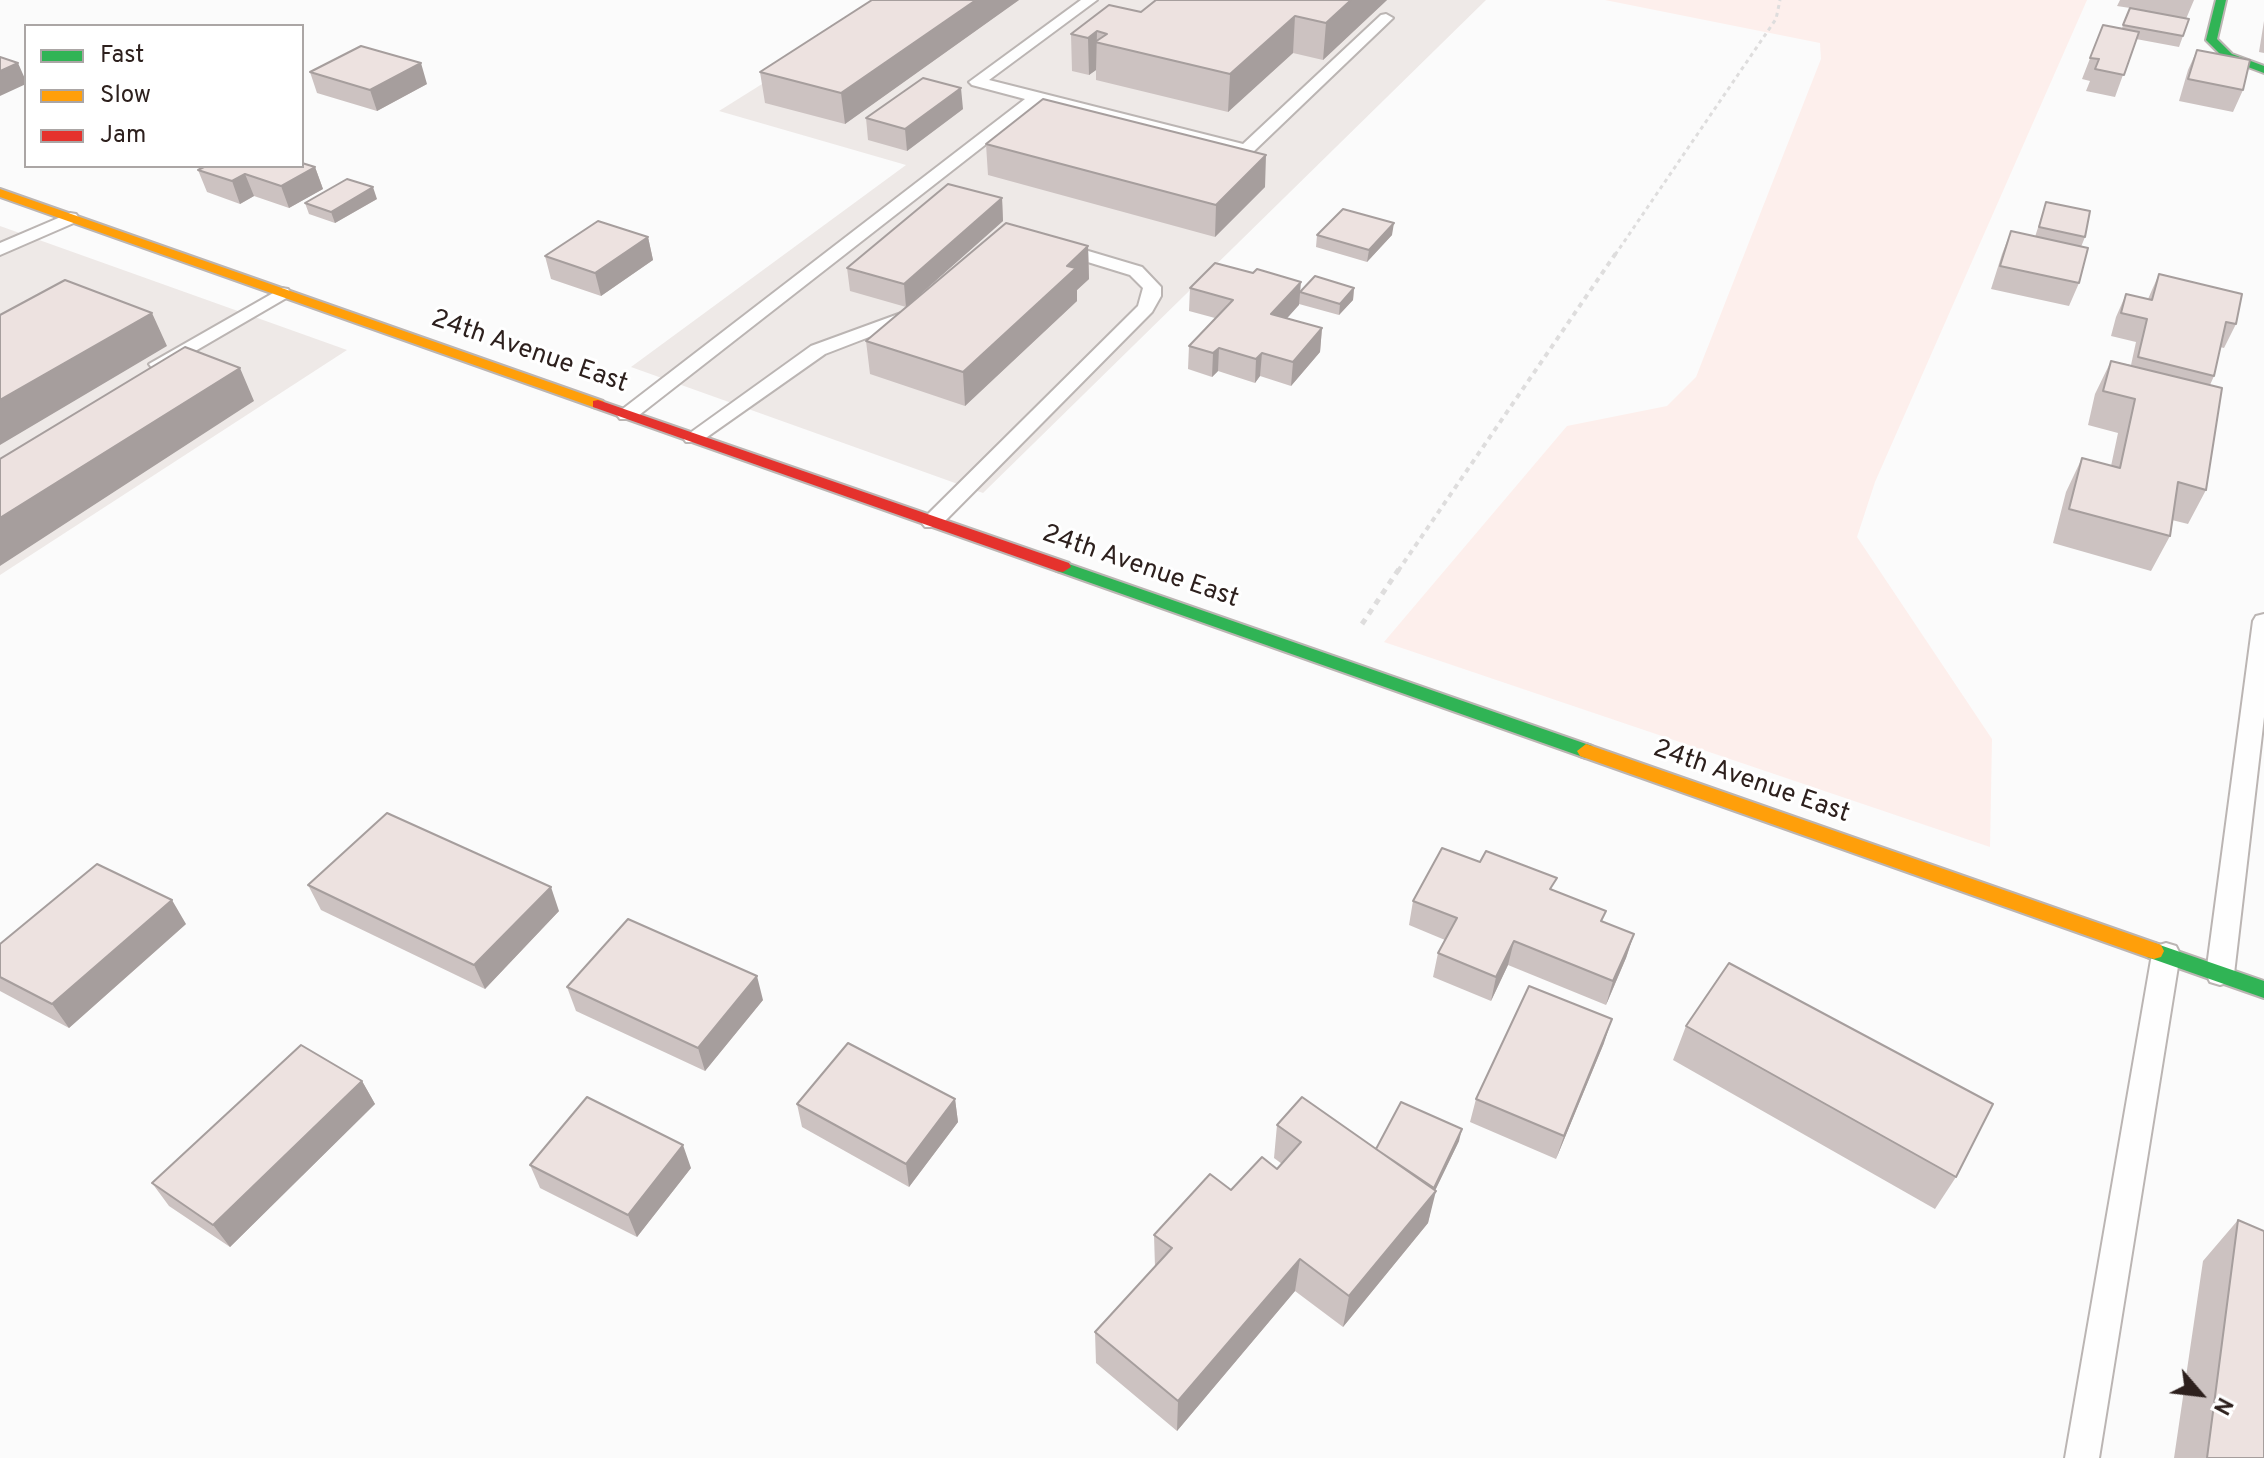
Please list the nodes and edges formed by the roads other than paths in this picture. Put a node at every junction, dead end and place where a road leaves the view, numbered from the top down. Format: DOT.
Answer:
graph roads {
  1 [pos="1090,0"];
  2 [pos="2221,0"];
  3 [pos="1386,18"];
  4 [pos="2264,70"];
  5 [pos="1037,97"];
  6 [pos="0,193"];
  7 [pos="70,218"];
  8 [pos="1036,241"];
  9 [pos="0,250"];
  10 [pos="282,293"];
  11 [pos="936,298"];
  12 [pos="144,373"];
  13 [pos="627,415"];
  14 [pos="693,438"];
  15 [pos="932,522"];
  16 [pos="2264,621"];
  17 [pos="2166,954"];
  18 [pos="2220,974"];
  19 [pos="2264,990"];
  20 [pos="2082,1458"];
  1 -- 5 [label="lane"];
  2 -- 4 [label="street"];
  3 -- 5 [label="lane"];
  5 -- 13 [label="lane"];
  6 -- 7 [label="street, 24th Avenue East"];
  7 -- 9 [label="lane"];
  7 -- 10 [label="street, 24th Avenue East"];
  8 -- 15 [label="lane"];
  10 -- 12 [label="lane"];
  10 -- 13 [label="street, 24th Avenue East"];
  11 -- 14 [label="lane"];
  13 -- 14 [label="street, 24th Avenue East"];
  14 -- 15 [label="street, 24th Avenue East"];
  15 -- 17 [label="street, 24th Avenue East"];
  16 -- 18 [label="lane"];
  17 -- 18 [label="street, 24th Avenue East"];
  17 -- 20 [label="lane"];
  18 -- 19 [label="street, 24th Avenue East"];
}
